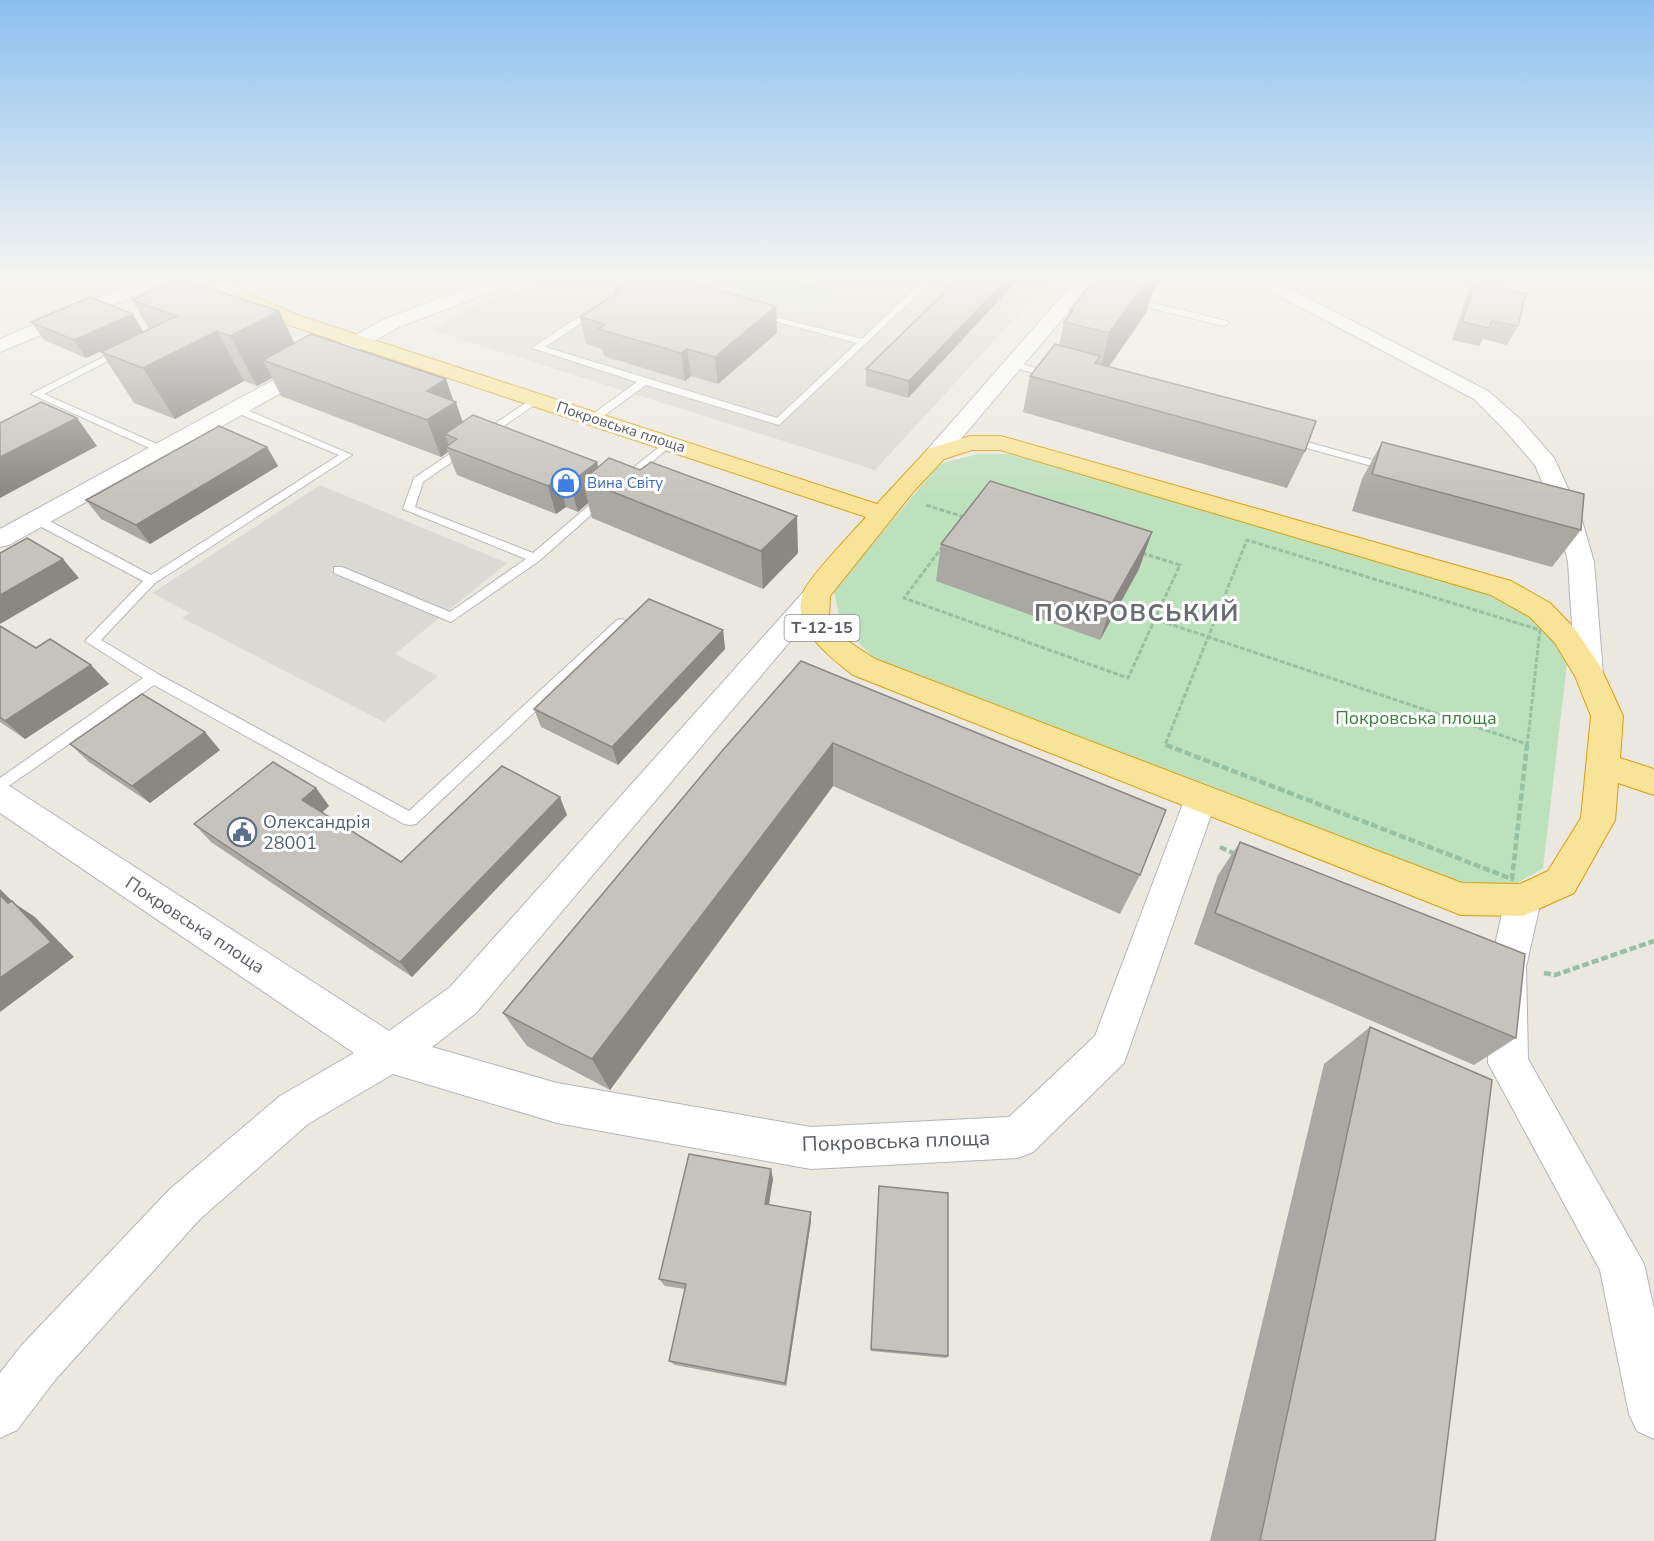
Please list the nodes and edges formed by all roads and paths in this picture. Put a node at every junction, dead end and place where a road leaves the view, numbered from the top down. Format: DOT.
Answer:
graph roads {
  1 [pos="120,352"];
  2 [pos="338,352"];
  3 [pos="395,352"];
  4 [pos="550,352"];
  5 [pos="852,352"];
  6 [pos="1026,352"];
  7 [pos="1397,352"];
  8 [pos="1014,365"];
  9 [pos="1071,380"];
  10 [pos="645,381"];
  11 [pos="536,399"];
  12 [pos="236,409"];
  13 [pos="594,418"];
  14 [pos="1275,436"];
  15 [pos="668,443"];
  16 [pos="162,450"];
  17 [pos="936,454"];
  18 [pos="1399,470"];
  19 [pos="919,503"];
  20 [pos="970,509"];
  21 [pos="882,514"];
  22 [pos="964,517"];
  23 [pos="36,519"];
  24 [pos="957,526"];
  25 [pos="0,539"];
  26 [pos="944,544"];
  27 [pos="1135,551"];
  28 [pos="536,558"];
  29 [pos="338,570"];
  30 [pos="151,580"];
  31 [pos="816,594"];
  32 [pos="1155,619"];
  33 [pos="622,623"];
  34 [pos="1208,637"];
  35 [pos="1589,674"];
  36 [pos="153,678"];
  37 [pos="1527,744"];
  38 [pos="1603,765"];
  39 [pos="1654,782"];
  40 [pos="0,786"];
  41 [pos="0,796"];
  42 [pos="1201,798"];
  43 [pos="1523,900"];
  44 [pos="390,1054"];
  45 [pos="0,1413"];
  46 [pos="1654,1414"];
  1 -- 16 [label="lane"];
  2 -- 12 [label="street"];
  3 -- 11 [label="highway, Покровська площа"];
  4 -- 10 [label="lane"];
  5 -- 10 [label="lane"];
  6 -- 8 [label="street"];
  7 -- 35 [label="street"];
  8 -- 9 [label="lane"];
  8 -- 17 [label="street"];
  10 -- 13 [label="lane"];
  11 -- 13 [label="highway, Покровська площа"];
  11 -- 28 [label="lane"];
  12 -- 16 [label="street"];
  12 -- 30 [label="lane"];
  13 -- 15 [label="highway, Покровська площа"];
  14 -- 18 [label="lane"];
  15 -- 21 [label="highway, Покровська площа"];
  15 -- 28 [label="lane"];
  16 -- 23 [label="street"];
  17 -- 21 [label="highway, Т-12-15"];
  17 -- 35 [label="highway, Т-12-15"];
  19 -- 22 [label="path"];
  20 -- 22 [label="path"];
  21 -- 31 [label="highway, Т-12-15"];
  22 -- 24 [label="path"];
  23 -- 25 [label="street"];
  23 -- 30 [label="lane"];
  26 -- 32 [label="path"];
  27 -- 32 [label="path"];
  28 -- 29 [label="lane"];
  30 -- 36 [label="lane"];
  31 -- 42 [label="highway, Т-12-15"];
  31 -- 44 [label="street"];
  32 -- 34 [label="path"];
  33 -- 36 [label="lane"];
  34 -- 37 [label="path"];
  34 -- 37 [label="path"];
  34 -- 37 [label="path"];
  35 -- 38 [label="highway, Т-12-15"];
  36 -- 40 [label="lane"];
  38 -- 39 [label="highway"];
  38 -- 43 [label="highway, Т-12-15"];
  41 -- 44 [label="street, Покровська площа"];
  42 -- 43 [label="highway, Т-12-15"];
  42 -- 44 [label="street, Покровська площа"];
  43 -- 46 [label="street"];
  44 -- 45 [label="street"];
}
